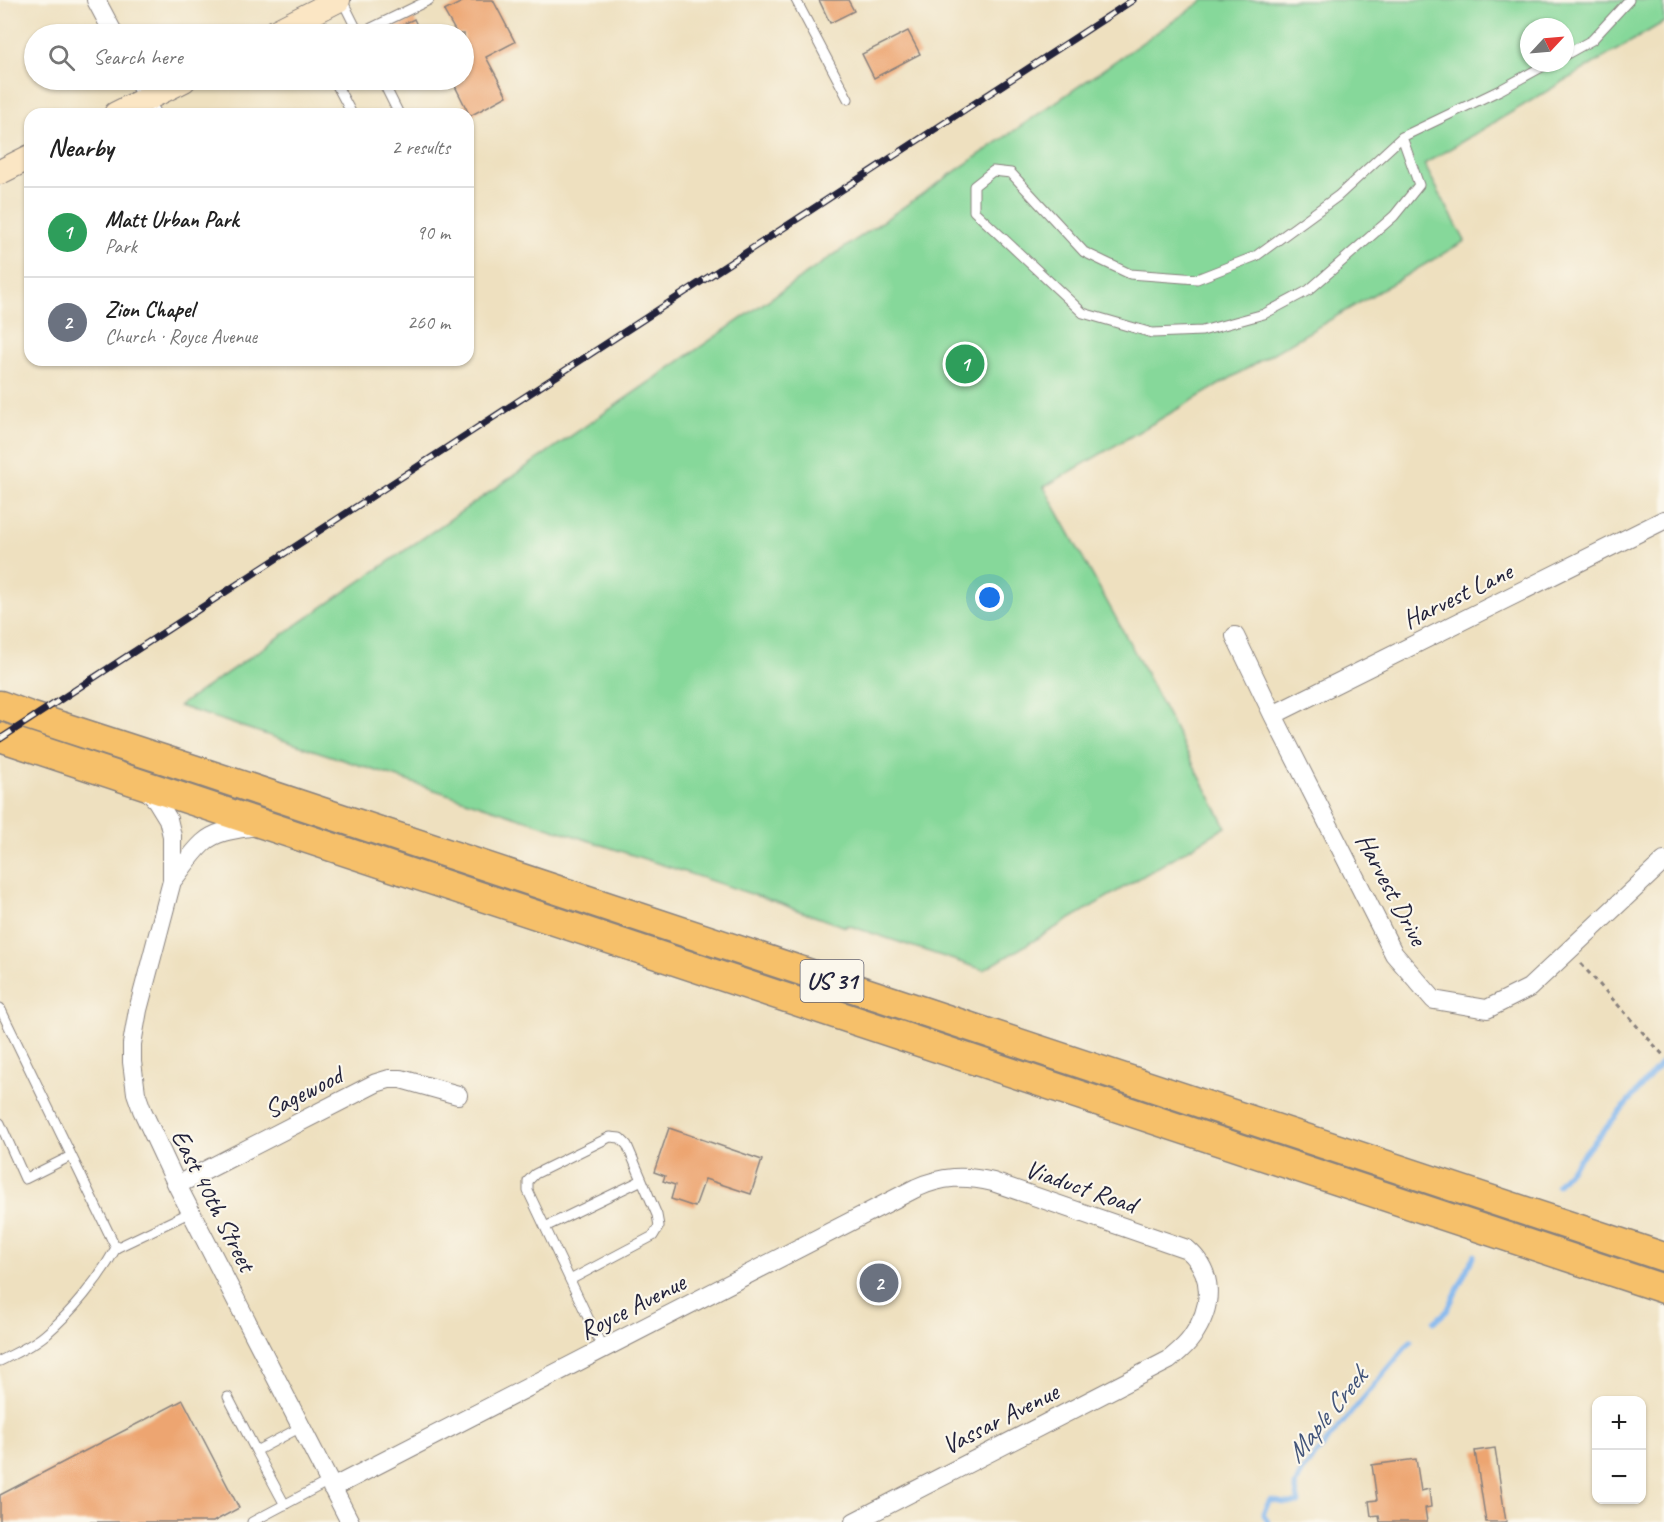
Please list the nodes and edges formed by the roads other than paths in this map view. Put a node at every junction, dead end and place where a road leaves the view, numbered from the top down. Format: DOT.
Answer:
graph roads {
  1 [pos="96,0"];
  2 [pos="340,0"];
  3 [pos="429,0"];
  4 [pos="796,0"];
  5 [pos="1629,0"];
  6 [pos="109,24"];
  7 [pos="310,24"];
  8 [pos="353,24"];
  9 [pos="380,24"];
  10 [pos="1574,49"];
  11 [pos="1533,72"];
  12 [pos="162,90"];
  13 [pos="339,90"];
  14 [pos="387,90"];
  15 [pos="147,97"];
  16 [pos="848,99"];
  17 [pos="127,108"];
  18 [pos="349,108"];
  19 [pos="396,108"];
  20 [pos="1402,137"];
  21 [pos="24,160"];
  22 [pos="0,172"];
  23 [pos="1664,520"];
  24 [pos="1235,636"];
  25 [pos="0,705"];
  26 [pos="1273,715"];
  27 [pos="0,737"];
  28 [pos="143,786"];
  29 [pos="262,825"];
  30 [pos="1664,861"];
  31 [pos="172,881"];
  32 [pos="0,1008"];
  33 [pos="458,1095"];
  34 [pos="0,1123"];
  35 [pos="71,1156"];
  36 [pos="957,1177"];
  37 [pos="642,1180"];
  38 [pos="177,1185"];
  39 [pos="191,1212"];
  40 [pos="545,1227"];
  41 [pos="116,1248"];
  42 [pos="1186,1249"];
  43 [pos="1664,1257"];
  44 [pos="570,1280"];
  45 [pos="1664,1289"];
  46 [pos="603,1349"];
  47 [pos="0,1361"];
  48 [pos="228,1397"];
  49 [pos="301,1427"];
  50 [pos="256,1451"];
  51 [pos="331,1485"];
  52 [pos="285,1505"];
  53 [pos="252,1522"];
  54 [pos="350,1522"];
  55 [pos="854,1522"];
  1 -- 6 [label="street"];
  2 -- 7 [label="main road"];
  2 -- 8 [label="lane"];
  3 -- 9 [label="lane"];
  4 -- 16 [label="lane"];
  5 -- 10 [label="lane"];
  11 -- 20 [label="lane"];
  12 -- 15 [label="main road"];
  13 -- 18 [label="lane"];
  14 -- 19 [label="lane"];
  15 -- 17 [label="main road"];
  20 -- 20 [label="lane"];
  21 -- 22 [label="main road"];
  23 -- 26 [label="street, Harvest Lane"];
  24 -- 26 [label="street, Harvest Drive"];
  25 -- 43 [label="highway, US 31"];
  26 -- 30 [label="street, Harvest Drive"];
  27 -- 28 [label="highway, US 31"];
  28 -- 29 [label="highway, US 31"];
  28 -- 31 [label="street"];
  29 -- 31 [label="street"];
  29 -- 45 [label="highway, US 31"];
  31 -- 38 [label="street, East 40th Street"];
  32 -- 35 [label="lane"];
  33 -- 38 [label="street, Sagewood"];
  34 -- 35 [label="lane"];
  35 -- 41 [label="lane"];
  36 -- 42 [label="street, Viaduct Road"];
  36 -- 46 [label="street, Royce Avenue"];
  37 -- 40 [label="lane"];
  37 -- 40 [label="lane"];
  37 -- 44 [label="lane"];
  38 -- 39 [label="street, East 40th Street"];
  39 -- 41 [label="lane"];
  39 -- 49 [label="street, East 40th Street"];
  40 -- 44 [label="lane"];
  41 -- 47 [label="lane"];
  42 -- 55 [label="street, Vassar Avenue"];
  44 -- 46 [label="lane"];
  46 -- 51 [label="street, Royce Avenue"];
  48 -- 50 [label="lane"];
  49 -- 50 [label="lane"];
  49 -- 51 [label="street, East 40th Street"];
  50 -- 52 [label="lane"];
  51 -- 52 [label="lane"];
  51 -- 54 [label="street, East 40th Street"];
  52 -- 53 [label="lane"];
}
